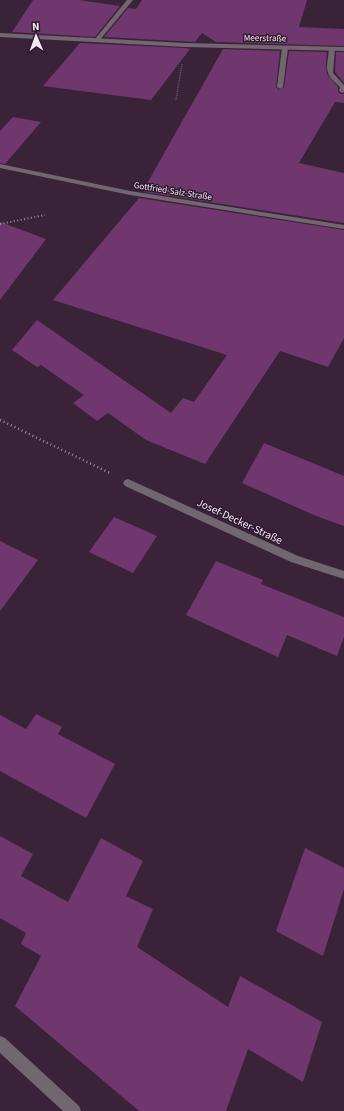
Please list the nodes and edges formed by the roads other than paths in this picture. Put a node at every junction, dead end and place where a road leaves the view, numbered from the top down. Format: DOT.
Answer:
graph roads {
  1 [pos="130,0"];
  2 [pos="0,35"];
  3 [pos="97,40"];
  4 [pos="285,48"];
  5 [pos="332,49"];
  6 [pos="344,49"];
  7 [pos="280,87"];
  8 [pos="342,90"];
  9 [pos="0,166"];
  10 [pos="344,227"];
  11 [pos="128,483"];
  12 [pos="344,575"];
  13 [pos="0,1043"];
  14 [pos="74,1111"];
  1 -- 3 [label="street"];
  2 -- 3 [label="street, Meerstraße"];
  3 -- 4 [label="street, Meerstraße"];
  4 -- 5 [label="street, Meerstraße"];
  4 -- 7 [label="street"];
  5 -- 6 [label="street, Meerstraße"];
  5 -- 8 [label="street"];
  9 -- 10 [label="street, Gottfried-Salz-Straße"];
  11 -- 12 [label="street, Josef-Decker-Straße"];
  13 -- 14 [label="street"];
}
